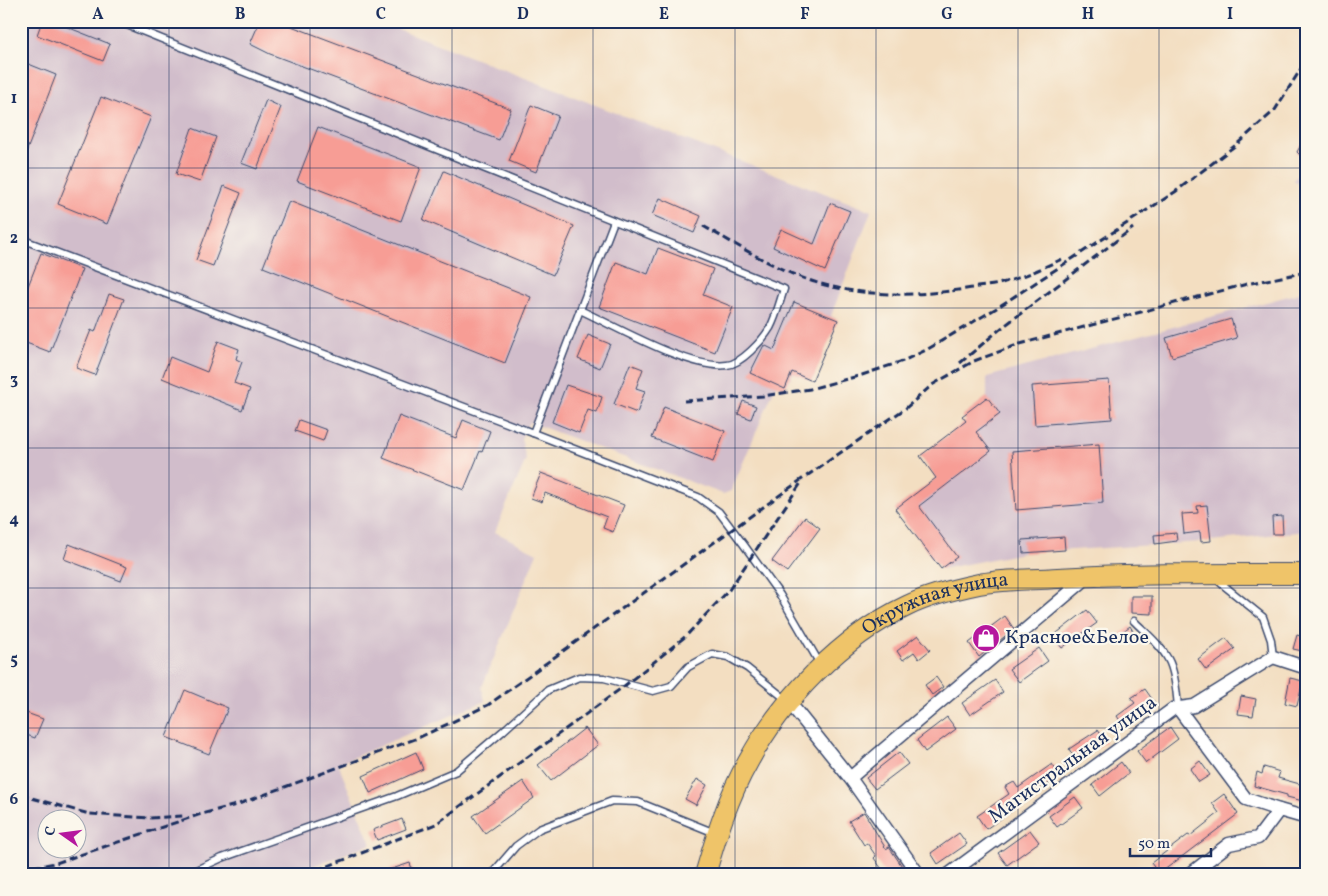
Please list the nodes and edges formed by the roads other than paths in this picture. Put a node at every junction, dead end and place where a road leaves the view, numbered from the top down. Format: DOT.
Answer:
graph roads {
  1 [pos="117,21"];
  2 [pos="614,221"];
  3 [pos="21,239"];
  4 [pos="580,310"];
  5 [pos="533,432"];
  6 [pos="1307,574"];
  7 [pos="1210,575"];
  8 [pos="1089,576"];
  9 [pos="1134,621"];
  10 [pos="1273,658"];
  11 [pos="821,667"];
  12 [pos="1307,668"];
  13 [pos="789,702"];
  14 [pos="1178,708"];
  15 [pos="850,778"];
  16 [pos="1279,810"];
  17 [pos="1307,818"];
  18 [pos="718,834"];
  19 [pos="185,875"];
  20 [pos="491,875"];
  21 [pos="705,875"];
  22 [pos="919,875"];
  23 [pos="948,875"];
  24 [pos="1189,875"];
  1 -- 2 [label="lane"];
  2 -- 4 [label="lane"];
  2 -- 4 [label="lane"];
  3 -- 5 [label="lane"];
  4 -- 5 [label="lane"];
  5 -- 11 [label="lane"];
  6 -- 7 [label="highway, Окружная улица"];
  7 -- 8 [label="highway, Окружная улица"];
  7 -- 10 [label="lane"];
  8 -- 11 [label="highway, Окружная улица"];
  8 -- 15 [label="street"];
  9 -- 14 [label="lane"];
  10 -- 12 [label="street"];
  10 -- 14 [label="street, Магистральная улица"];
  11 -- 13 [label="highway, Окружная улица"];
  13 -- 15 [label="street"];
  13 -- 18 [label="highway, Окружная улица"];
  13 -- 19 [label="lane"];
  14 -- 16 [label="street"];
  14 -- 23 [label="street, Магистральная улица"];
  15 -- 22 [label="street"];
  16 -- 17 [label="street"];
  16 -- 24 [label="street"];
  18 -- 20 [label="lane"];
  18 -- 21 [label="highway, Окружная улица"];
}
